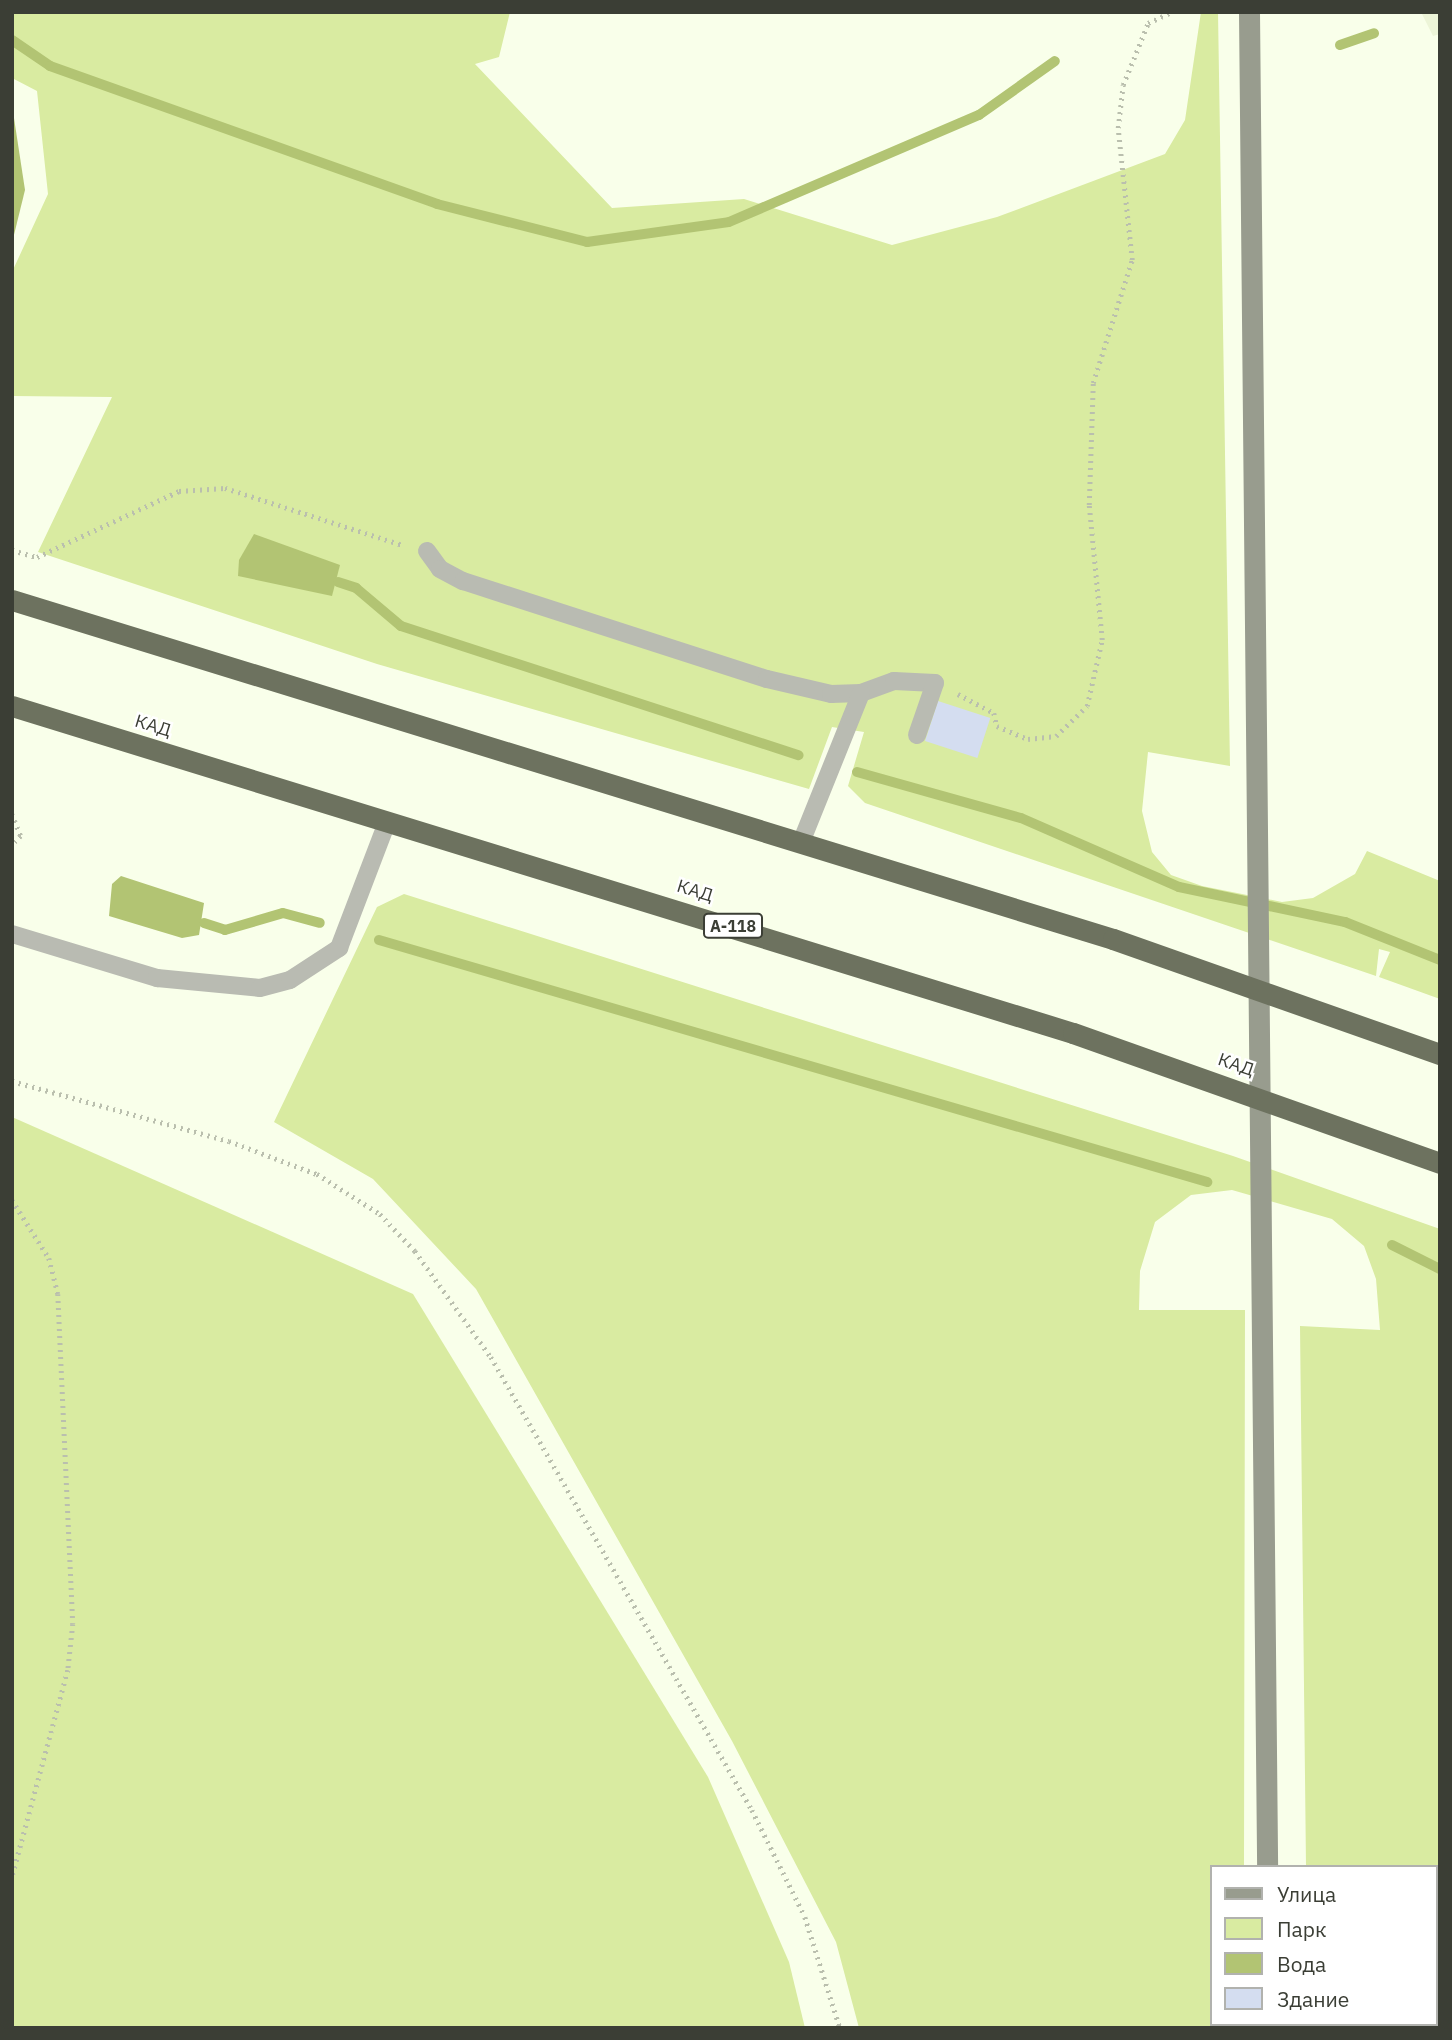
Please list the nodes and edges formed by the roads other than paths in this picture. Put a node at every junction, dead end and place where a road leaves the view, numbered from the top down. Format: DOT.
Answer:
graph roads {
  1 [pos="1249,12"];
  2 [pos="426,551"];
  3 [pos="12,600"];
  4 [pos="861,693"];
  5 [pos="16,707"];
  6 [pos="917,735"];
  7 [pos="387,822"];
  8 [pos="802,841"];
  9 [pos="12,934"];
  10 [pos="1440,1054"];
  11 [pos="1440,1163"];
  12 [pos="1267,1865"];
  1 -- 12 [label="street"];
  2 -- 4 [label="lane"];
  3 -- 8 [label="highway"];
  4 -- 6 [label="lane"];
  4 -- 8 [label="lane"];
  5 -- 7 [label="highway, КАД / А-118"];
  7 -- 9 [label="lane"];
  7 -- 11 [label="highway, КАД / А-118"];
  8 -- 10 [label="highway"];
}
